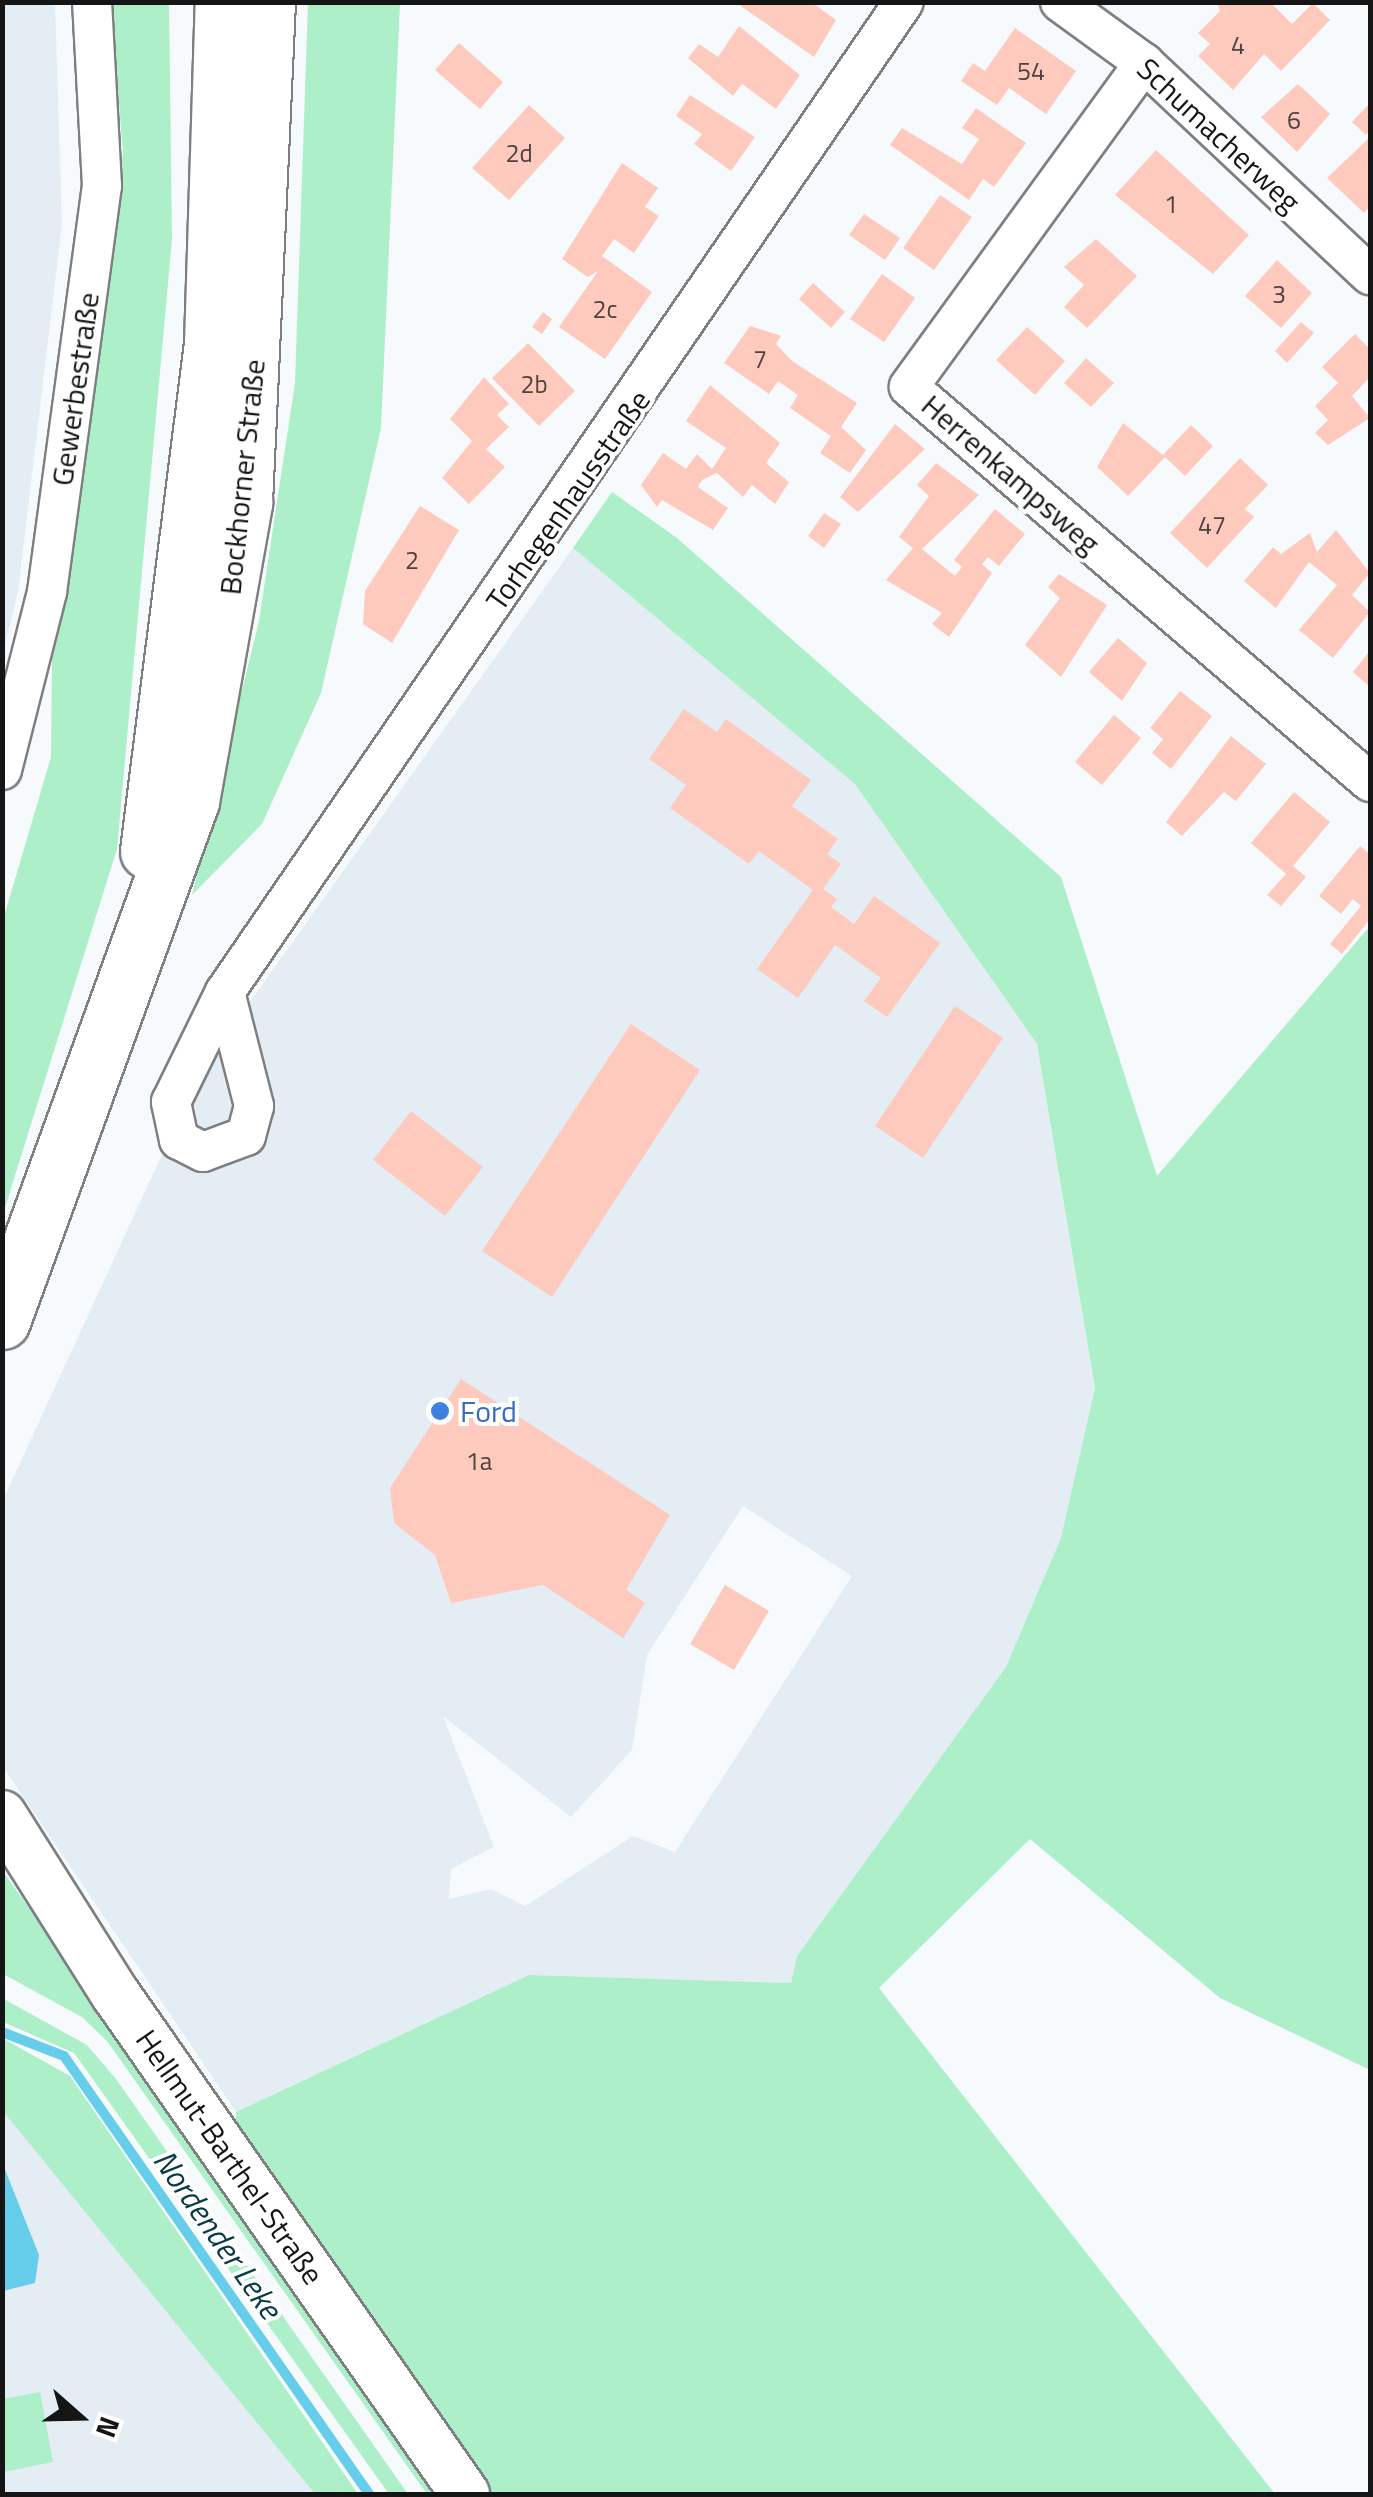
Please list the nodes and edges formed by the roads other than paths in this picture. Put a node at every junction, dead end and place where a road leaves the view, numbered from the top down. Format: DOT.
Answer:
graph roads {
  1 [pos="92,2"];
  2 [pos="223,2"];
  3 [pos="267,2"];
  4 [pos="904,2"];
  5 [pos="1060,2"];
  6 [pos="1144,63"];
  7 [pos="1370,275"];
  8 [pos="2,770"];
  9 [pos="1370,782"];
  10 [pos="138,938"];
  11 [pos="225,992"];
  12 [pos="2,1320"];
  13 [pos="2,1815"];
  14 [pos="465,2494"];
  1 -- 8 [label="street, Gewerbestraße"];
  2 -- 10 [label="main road, Bockhorner Straße"];
  3 -- 10 [label="main road, Bockhorner Straße"];
  4 -- 11 [label="street, Torhegenhausstraße"];
  5 -- 6 [label="street, Schumacherweg"];
  6 -- 7 [label="street, Schumacherweg"];
  6 -- 9 [label="street, Herrenkampsweg"];
  10 -- 12 [label="main road, Bockhorner Straße"];
  13 -- 14 [label="street, Hellmut-Barthel-Straße"];
}
